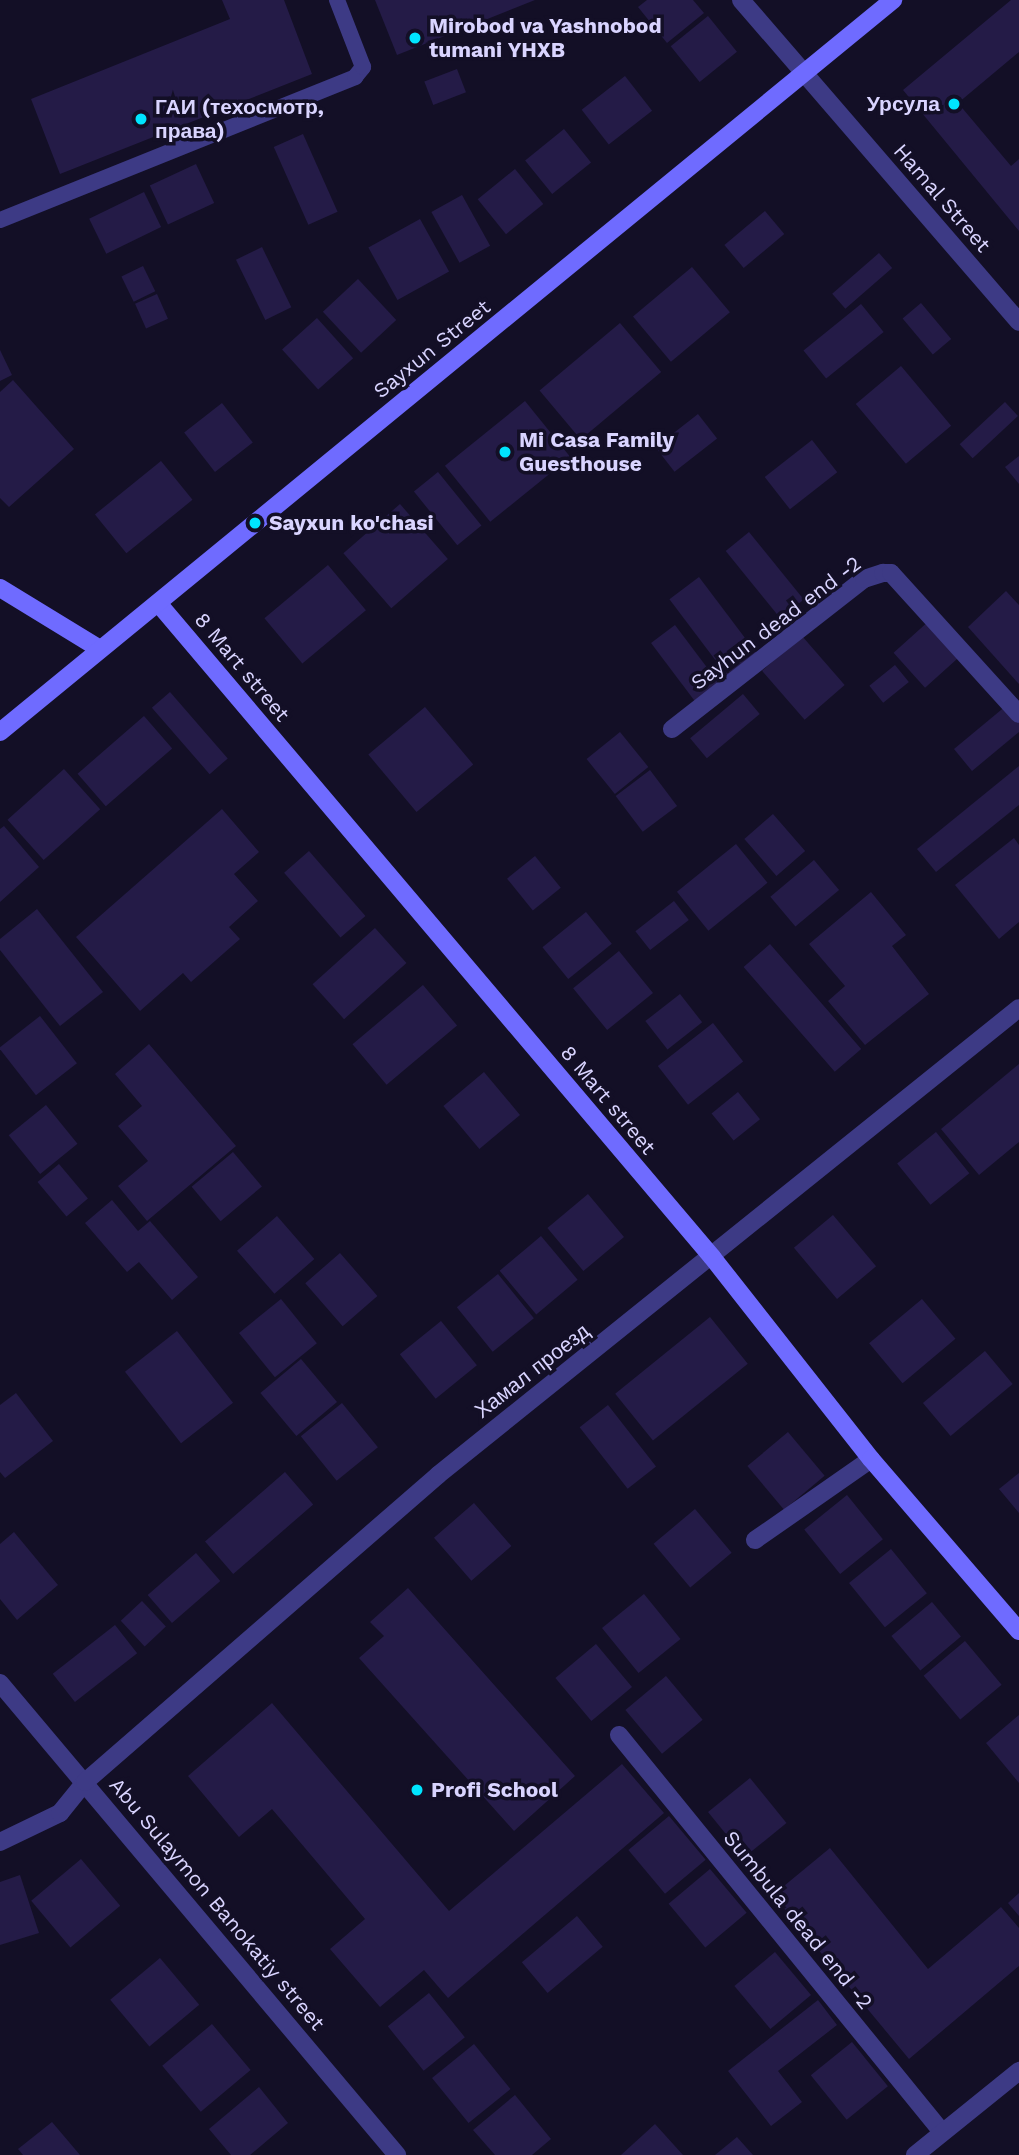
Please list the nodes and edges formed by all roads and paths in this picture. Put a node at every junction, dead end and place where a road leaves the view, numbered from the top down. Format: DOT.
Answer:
graph roads {
  1 [pos="337,0"];
  2 [pos="741,0"];
  3 [pos="892,0"];
  4 [pos="803,73"];
  5 [pos="0,220"];
  6 [pos="1019,322"];
  7 [pos="0,588"];
  8 [pos="158,603"];
  9 [pos="100,649"];
  10 [pos="1019,714"];
  11 [pos="672,729"];
  12 [pos="0,732"];
  13 [pos="1019,1008"];
  14 [pos="712,1257"];
  15 [pos="871,1458"];
  16 [pos="755,1540"];
  17 [pos="1019,1631"];
  18 [pos="0,1683"];
  19 [pos="620,1735"];
  20 [pos="85,1782"];
  21 [pos="0,1842"];
  22 [pos="1019,2071"];
  23 [pos="942,2132"];
  24 [pos="397,2155"];
  25 [pos="915,2155"];
  1 -- 5 [label="lane"];
  2 -- 4 [label="street, Hamal Street"];
  3 -- 4 [label="street, Sayxun Street"];
  4 -- 6 [label="street, Hamal Street"];
  4 -- 8 [label="street, Sayxun Street"];
  7 -- 9 [label="street"];
  8 -- 9 [label="street, Sayxun Street"];
  8 -- 14 [label="street, 8 Mart street"];
  9 -- 12 [label="street, Sayxun Street"];
  10 -- 11 [label="street, Sayhun dead end -2"];
  13 -- 14 [label="street, Хамал проезд"];
  14 -- 15 [label="street, 8 Mart street"];
  14 -- 20 [label="street, Хамал проезд"];
  15 -- 16 [label="street"];
  15 -- 17 [label="street, 8 Mart street"];
  18 -- 20 [label="street, Abu Sulaymon Banokatiy street"];
  19 -- 23 [label="street, Sumbula dead end -2"];
  20 -- 21 [label="street, Хамал проезд"];
  20 -- 24 [label="street, Abu Sulaymon Banokatiy street"];
  22 -- 23 [label="street"];
  23 -- 25 [label="street"];
}
